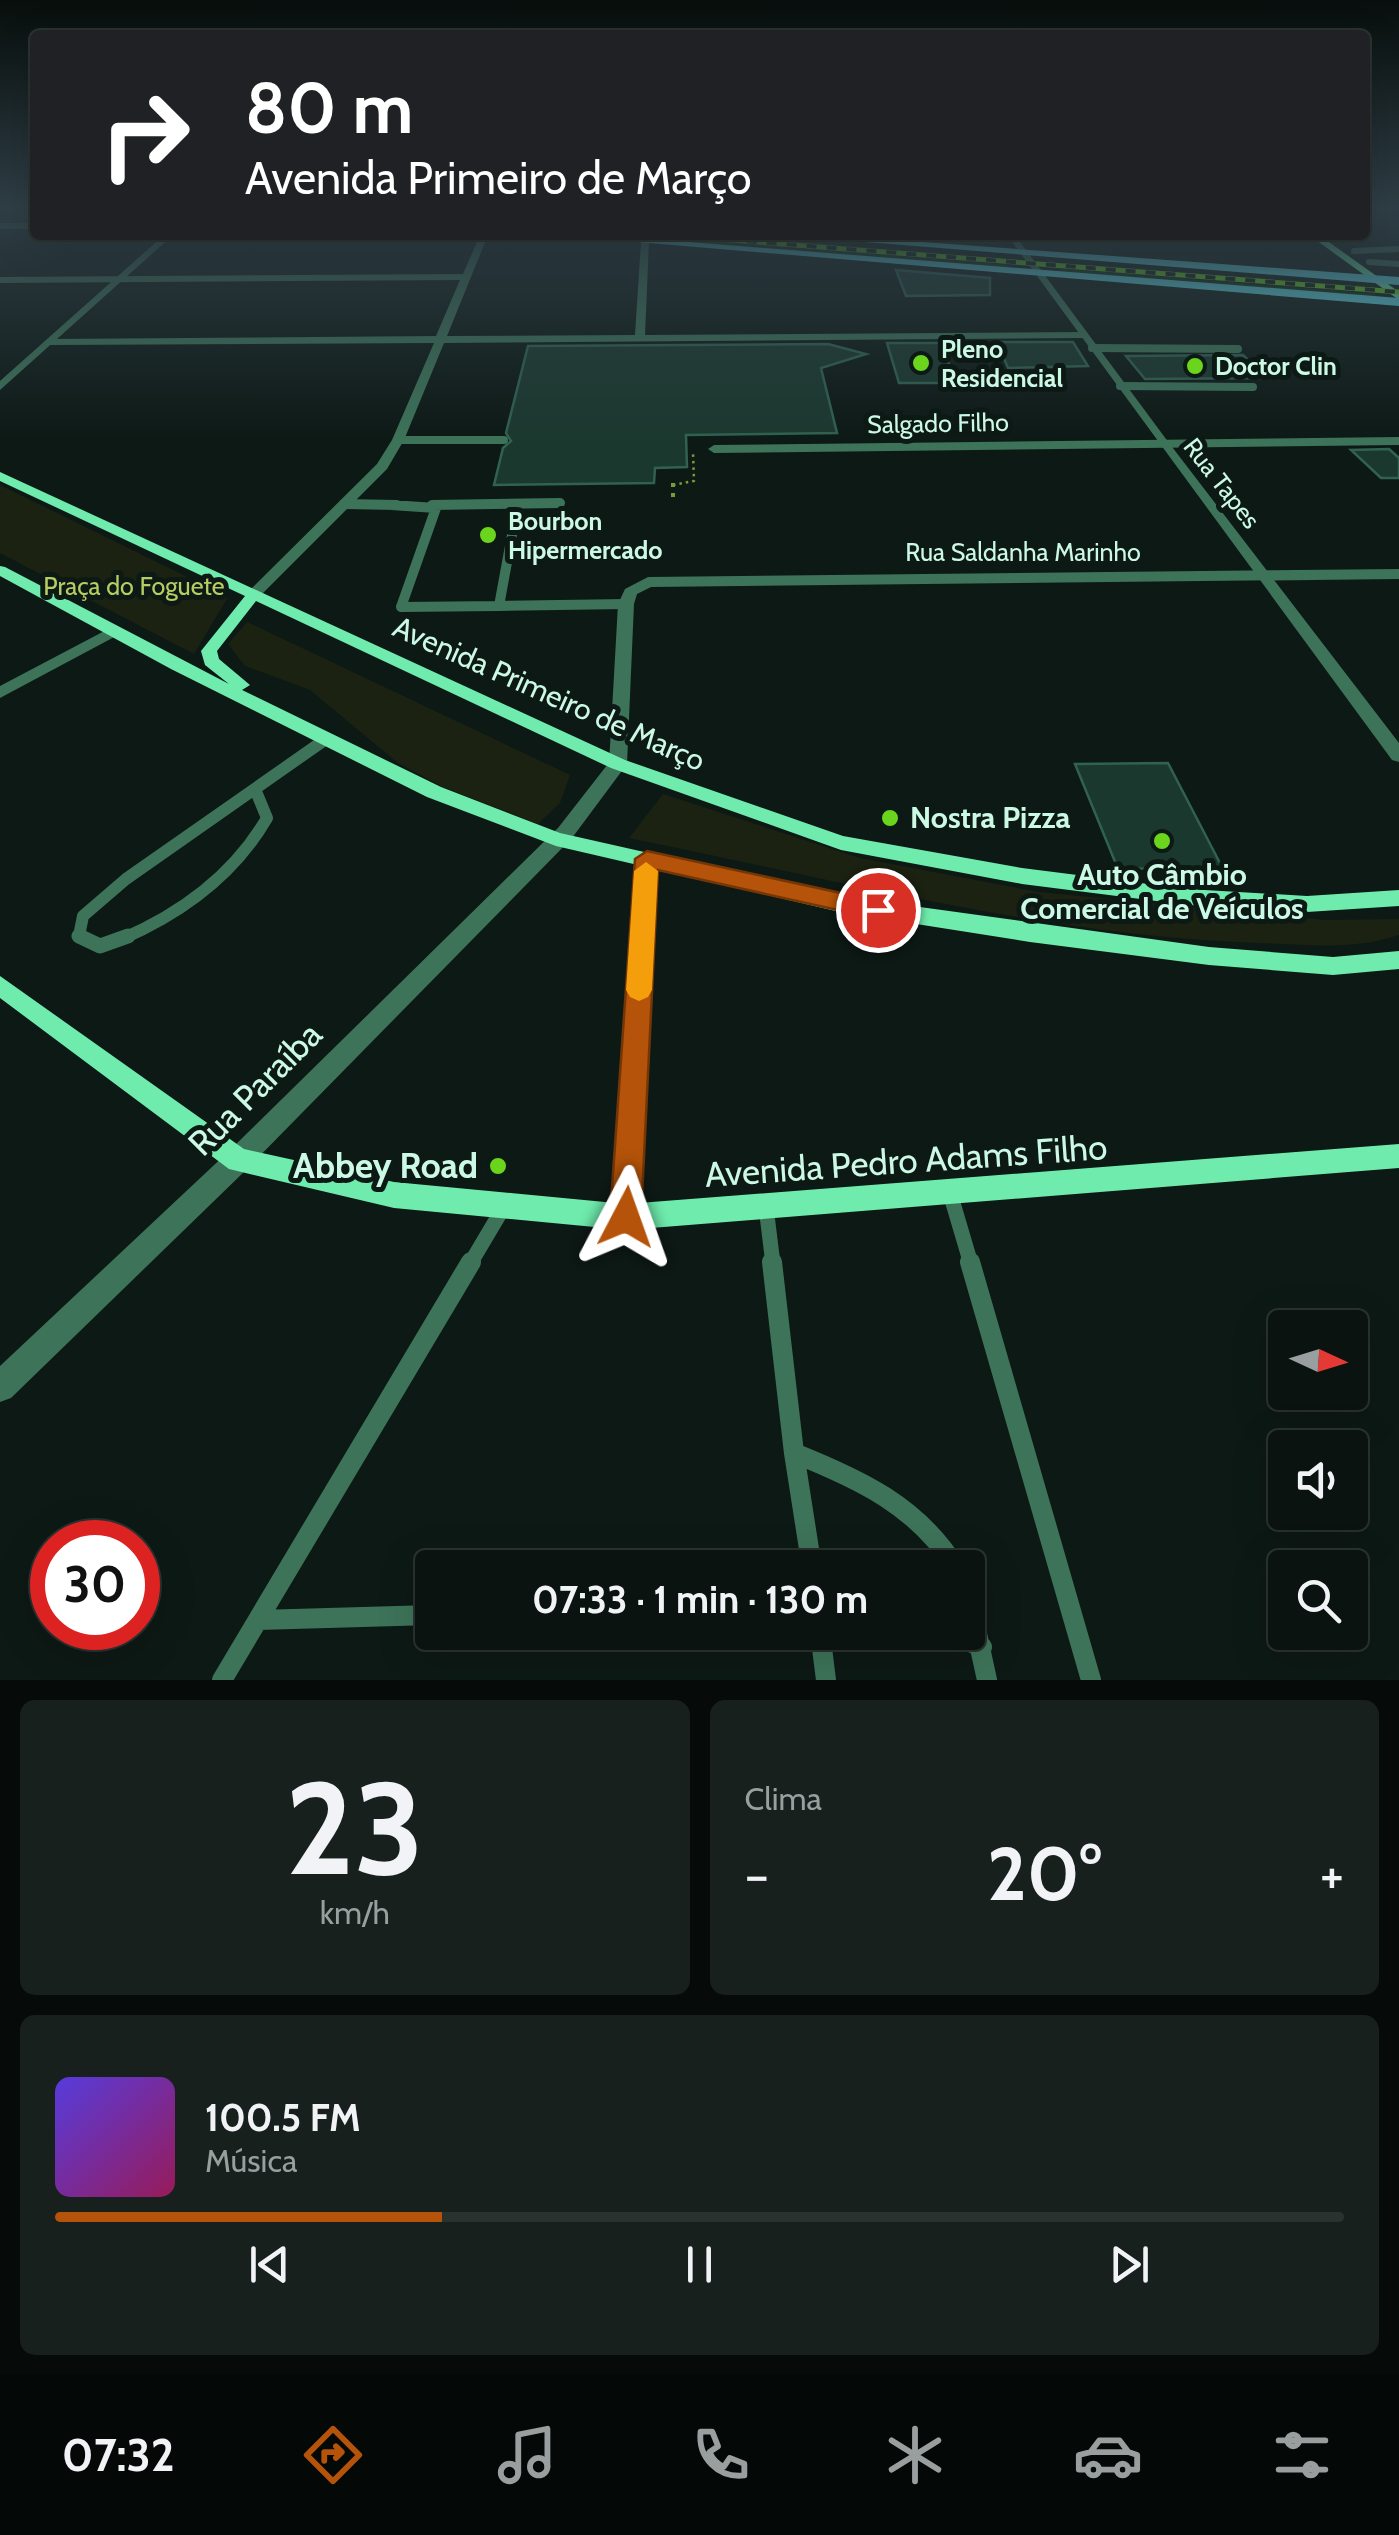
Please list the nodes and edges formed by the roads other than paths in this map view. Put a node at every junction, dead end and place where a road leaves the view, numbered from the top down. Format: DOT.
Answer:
graph roads {
  1 [pos="113,285"];
  2 [pos="463,285"];
  3 [pos="642,285"];
  4 [pos="1047,285"];
  5 [pos="1195,285"];
  6 [pos="1399,299"];
  7 [pos="1084,335"];
  8 [pos="440,340"];
  9 [pos="639,341"];
  10 [pos="50,342"];
  11 [pos="1092,348"];
  12 [pos="1238,350"];
  13 [pos="1120,386"];
  14 [pos="0,387"];
  15 [pos="1253,387"];
  16 [pos="398,440"];
  17 [pos="504,440"];
  18 [pos="1399,441"];
  19 [pos="1162,442"];
  20 [pos="714,450"];
  21 [pos="0,476"];
  22 [pos="443,487"];
  23 [pos="560,503"];
  24 [pos="344,504"];
  25 [pos="437,506"];
  26 [pos="516,512"];
  27 [pos="0,570"];
  28 [pos="1399,574"];
  29 [pos="1264,575"];
  30 [pos="255,594"];
  31 [pos="626,604"];
  32 [pos="499,606"];
  33 [pos="112,632"];
  34 [pos="0,693"];
  35 [pos="322,737"];
  36 [pos="1399,756"];
  37 [pos="618,764"];
  38 [pos="255,789"];
  39 [pos="556,839"];
  40 [pos="647,859"];
  41 [pos="1399,898"];
  42 [pos="1399,960"];
  43 [pos="0,985"];
  44 [pos="1399,1156"];
  45 [pos="238,1160"];
  46 [pos="950,1193"];
  47 [pos="505,1205"];
  48 [pos="766,1207"];
  49 [pos="626,1217"];
  50 [pos="0,1386"];
  51 [pos="794,1453"];
  52 [pos="809,1550"];
  53 [pos="946,1550"];
  54 [pos="415,1615"];
  55 [pos="258,1620"];
  56 [pos="822,1650"];
  57 [pos="982,1650"];
  58 [pos="222,1680"];
  59 [pos="826,1680"];
  60 [pos="987,1680"];
  61 [pos="1092,1680"];
  1 -- 10 [label="street"];
  2 -- 8 [label="street"];
  3 -- 9 [label="street"];
  4 -- 7 [label="street, Rua Tapes"];
  5 -- 6 [label="main road"];
  7 -- 9 [label="street"];
  7 -- 11 [label="street, Rua Tapes"];
  8 -- 9 [label="street"];
  8 -- 10 [label="street"];
  8 -- 16 [label="street"];
  10 -- 14 [label="street"];
  11 -- 12 [label="lane"];
  11 -- 13 [label="street, Rua Tapes"];
  13 -- 15 [label="lane"];
  13 -- 19 [label="street, Rua Tapes"];
  16 -- 17 [label="lane"];
  16 -- 24 [label="street"];
  18 -- 19 [label="street, Salgado Filho"];
  19 -- 20 [label="street, Salgado Filho"];
  19 -- 29 [label="street, Rua Tapes"];
  21 -- 30 [label="main road, Avenida Primeiro de Março"];
  22 -- 25 [label="lane"];
  23 -- 25 [label="lane"];
  24 -- 25 [label="lane"];
  24 -- 30 [label="street"];
  25 -- 32 [label="lane"];
  26 -- 32 [label="lane"];
  27 -- 33 [label="main road"];
  28 -- 29 [label="street, Rua Saldanha Marinho"];
  29 -- 31 [label="street, Rua Saldanha Marinho"];
  29 -- 36 [label="street, Rua Tapes"];
  30 -- 35 [label="main road"];
  30 -- 37 [label="main road, Avenida Primeiro de Março"];
  31 -- 32 [label="lane"];
  31 -- 37 [label="street"];
  33 -- 34 [label="street"];
  33 -- 35 [label="main road"];
  35 -- 38 [label="lane"];
  35 -- 39 [label="main road"];
  37 -- 39 [label="street, Rua Paraíba"];
  37 -- 41 [label="main road, Avenida Primeiro de Março"];
  38 -- 38 [label="lane"];
  39 -- 40 [label="main road"];
  39 -- 45 [label="street, Rua Paraíba"];
  40 -- 42 [label="main road"];
  40 -- 49 [label="street"];
  43 -- 45 [label="main road, Avenida Pedro Adams Filho"];
  44 -- 46 [label="main road, Avenida Pedro Adams Filho"];
  45 -- 47 [label="main road, Avenida Pedro Adams Filho"];
  45 -- 50 [label="street, Rua Paraíba"];
  46 -- 48 [label="main road, Avenida Pedro Adams Filho"];
  46 -- 61 [label="lane"];
  47 -- 49 [label="main road, Avenida Pedro Adams Filho"];
  47 -- 55 [label="lane"];
  48 -- 49 [label="main road, Avenida Pedro Adams Filho"];
  48 -- 51 [label="lane"];
  51 -- 52 [label="lane"];
  51 -- 53 [label="lane"];
  54 -- 55 [label="lane"];
  55 -- 58 [label="lane"];
  56 -- 59 [label="lane"];
  57 -- 60 [label="lane"];
}
